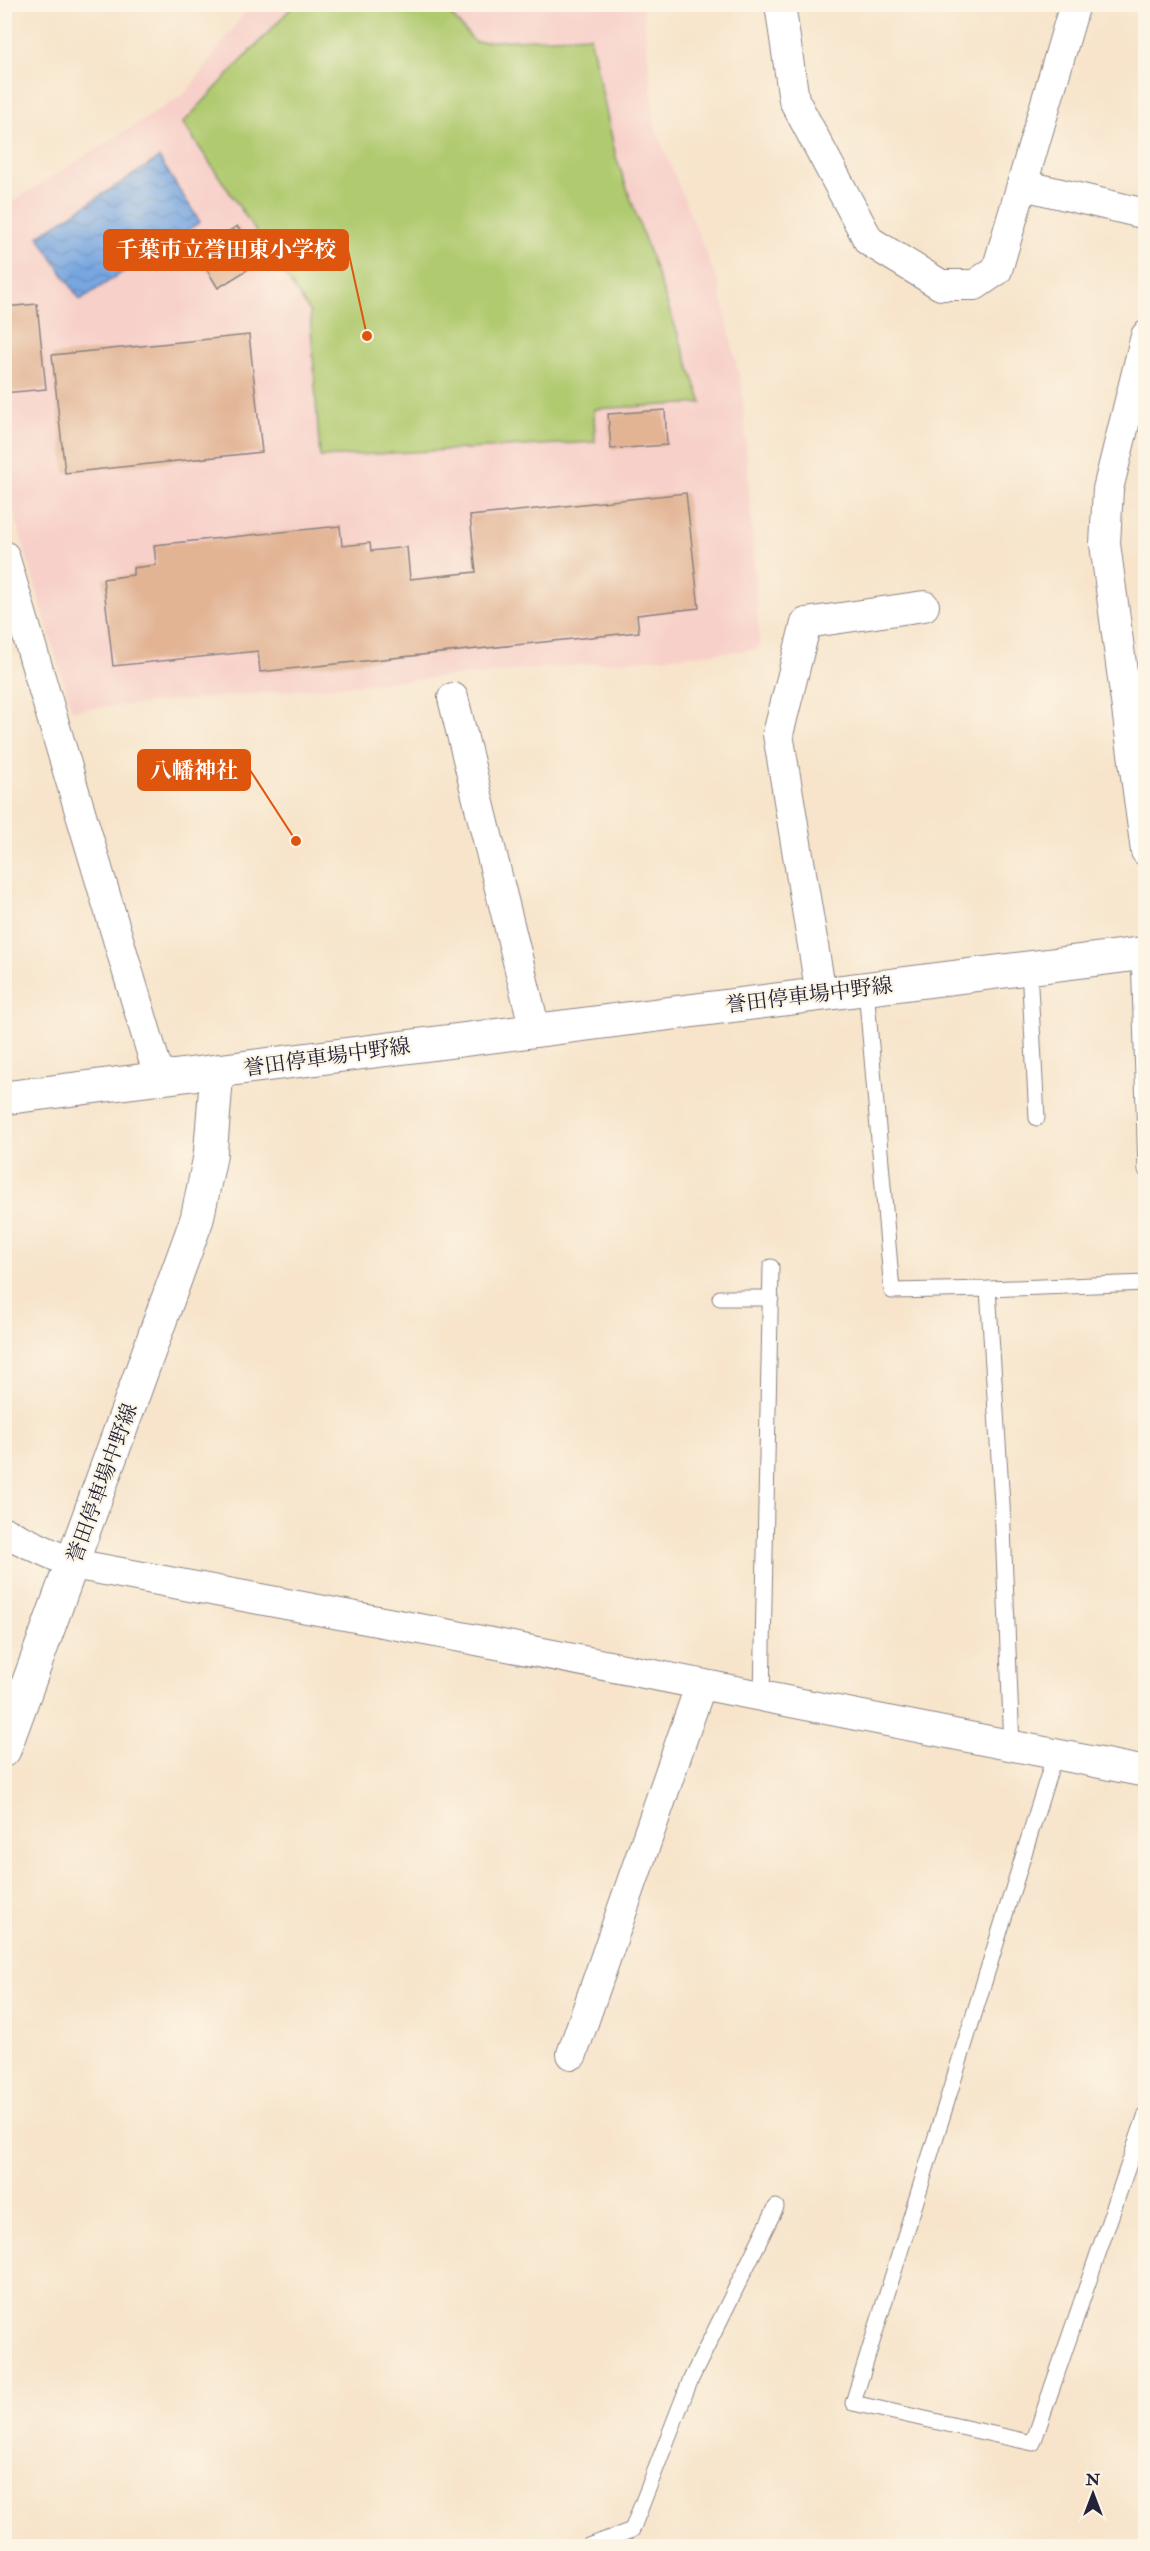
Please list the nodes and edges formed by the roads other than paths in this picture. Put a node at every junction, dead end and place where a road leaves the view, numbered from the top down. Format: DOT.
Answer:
graph roads {
  1 [pos="780,4"];
  2 [pos="1075,4"];
  3 [pos="1023,185"];
  4 [pos="1146,214"];
  5 [pos="1144,350"];
  6 [pos="4,556"];
  7 [pos="924,606"];
  8 [pos="453,698"];
  9 [pos="1146,851"];
  10 [pos="1142,954"];
  11 [pos="1029,968"];
  12 [pos="866,988"];
  13 [pos="820,994"];
  14 [pos="535,1030"];
  15 [pos="217,1071"];
  16 [pos="160,1080"];
  17 [pos="4,1098"];
  18 [pos="1036,1118"];
  19 [pos="1146,1170"];
  20 [pos="771,1267"];
  21 [pos="1146,1283"];
  22 [pos="988,1289"];
  23 [pos="720,1298"];
  24 [pos="771,1298"];
  25 [pos="4,1532"];
  26 [pos="73,1564"];
  27 [pos="701,1684"];
  28 [pos="762,1696"];
  29 [pos="1012,1746"];
  30 [pos="4,1750"];
  31 [pos="1055,1754"];
  32 [pos="1146,1772"];
  33 [pos="572,2054"];
  34 [pos="1146,2114"];
  35 [pos="776,2207"];
  36 [pos="588,2547"];
  1 -- 3 [label="street"];
  2 -- 3 [label="street"];
  3 -- 4 [label="street"];
  5 -- 9 [label="street"];
  6 -- 16 [label="street"];
  7 -- 13 [label="street"];
  8 -- 14 [label="street"];
  10 -- 11 [label="main road, 誉田停車場中野線"];
  10 -- 19 [label="lane"];
  11 -- 12 [label="main road, 誉田停車場中野線"];
  11 -- 18 [label="lane"];
  12 -- 13 [label="main road, 誉田停車場中野線"];
  12 -- 22 [label="lane"];
  13 -- 14 [label="main road, 誉田停車場中野線"];
  14 -- 15 [label="main road, 誉田停車場中野線"];
  15 -- 16 [label="main road"];
  15 -- 26 [label="main road, 誉田停車場中野線"];
  16 -- 17 [label="main road"];
  20 -- 24 [label="lane"];
  21 -- 22 [label="lane"];
  22 -- 29 [label="lane"];
  23 -- 24 [label="lane"];
  24 -- 28 [label="lane"];
  25 -- 26 [label="street"];
  26 -- 27 [label="street"];
  26 -- 30 [label="main road, 誉田停車場中野線"];
  27 -- 28 [label="street"];
  27 -- 33 [label="street"];
  28 -- 29 [label="street"];
  29 -- 31 [label="street"];
  31 -- 32 [label="street"];
  31 -- 34 [label="lane"];
  35 -- 36 [label="lane"];
}
